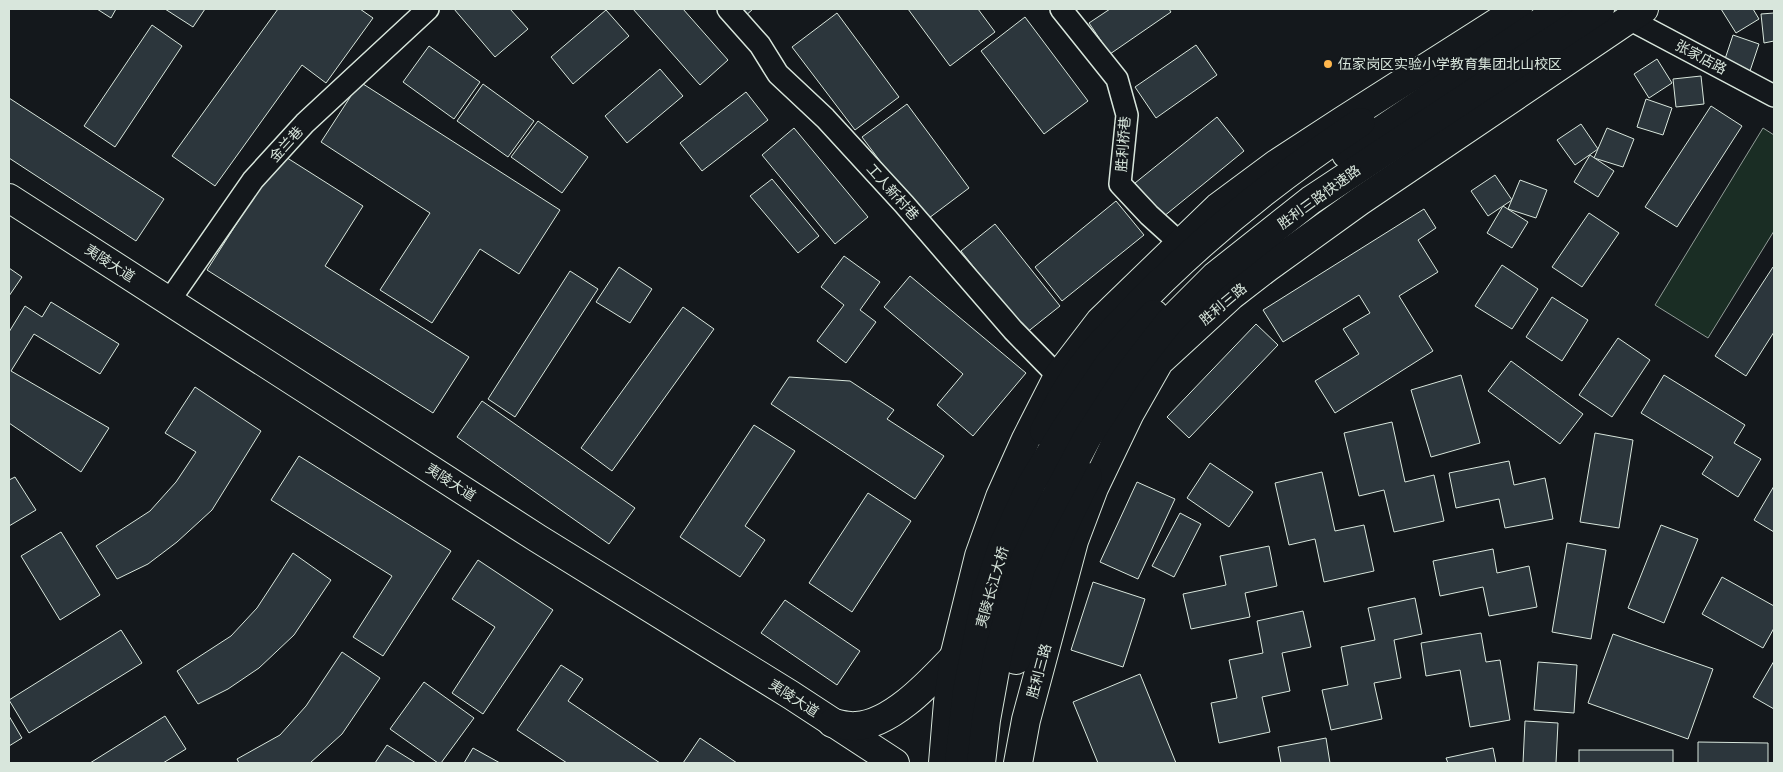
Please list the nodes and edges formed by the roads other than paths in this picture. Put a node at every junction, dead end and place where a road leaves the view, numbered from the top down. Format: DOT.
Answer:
graph roads {
  1 [pos="428,9"];
  2 [pos="728,9"];
  3 [pos="1061,9"];
  4 [pos="1518,9"];
  5 [pos="1530,9"];
  6 [pos="1560,9"];
  7 [pos="1600,9"];
  8 [pos="1636,14"];
  9 [pos="1774,96"];
  10 [pos="9,198"];
  11 [pos="9,214"];
  12 [pos="1181,244"];
  13 [pos="169,301"];
  14 [pos="1159,362"];
  15 [pos="1058,376"];
  16 [pos="1077,432"];
  17 [pos="1003,545"];
  18 [pos="954,657"];
  19 [pos="1026,720"];
  20 [pos="832,723"];
  21 [pos="853,755"];
  22 [pos="868,763"];
  23 [pos="895,763"];
  24 [pos="944,763"];
  25 [pos="960,763"];
  26 [pos="981,763"];
  27 [pos="992,763"];
  28 [pos="1018,763"];
  29 [pos="1024,763"];
  1 -- 13 [label="street, 金兰巷"];
  2 -- 15 [label="street, 工人新村巷"];
  3 -- 12 [label="street, 胜利桥巷"];
  4 -- 12 [label="main road"];
  5 -- 17 [label="main road"];
  6 -- 16 [label="main road, 胜利三路快速路"];
  7 -- 16 [label="main road, 胜利三路快速路"];
  8 -- 9 [label="street, 张家店路"];
  8 -- 14 [label="main road, 胜利三路"];
  10 -- 13 [label="main road, 夷陵大道"];
  11 -- 21 [label="main road, 夷陵大道"];
  12 -- 15 [label="main road"];
  13 -- 20 [label="main road, 夷陵大道"];
  14 -- 19 [label="main road, 胜利三路"];
  14 -- 27 [label="main road"];
  15 -- 18 [label="main road"];
  16 -- 17 [label="main road, 夷陵长江大桥"];
  16 -- 26 [label="main road, 夷陵长江大桥"];
  17 -- 25 [label="main road, 夷陵长江大桥"];
  18 -- 20 [label="main road"];
  18 -- 24 [label="main road"];
  19 -- 28 [label="main road, 胜利三路"];
  19 -- 29 [label="main road"];
  20 -- 23 [label="main road, 夷陵大道"];
  21 -- 22 [label="main road, 夷陵大道"];
}
